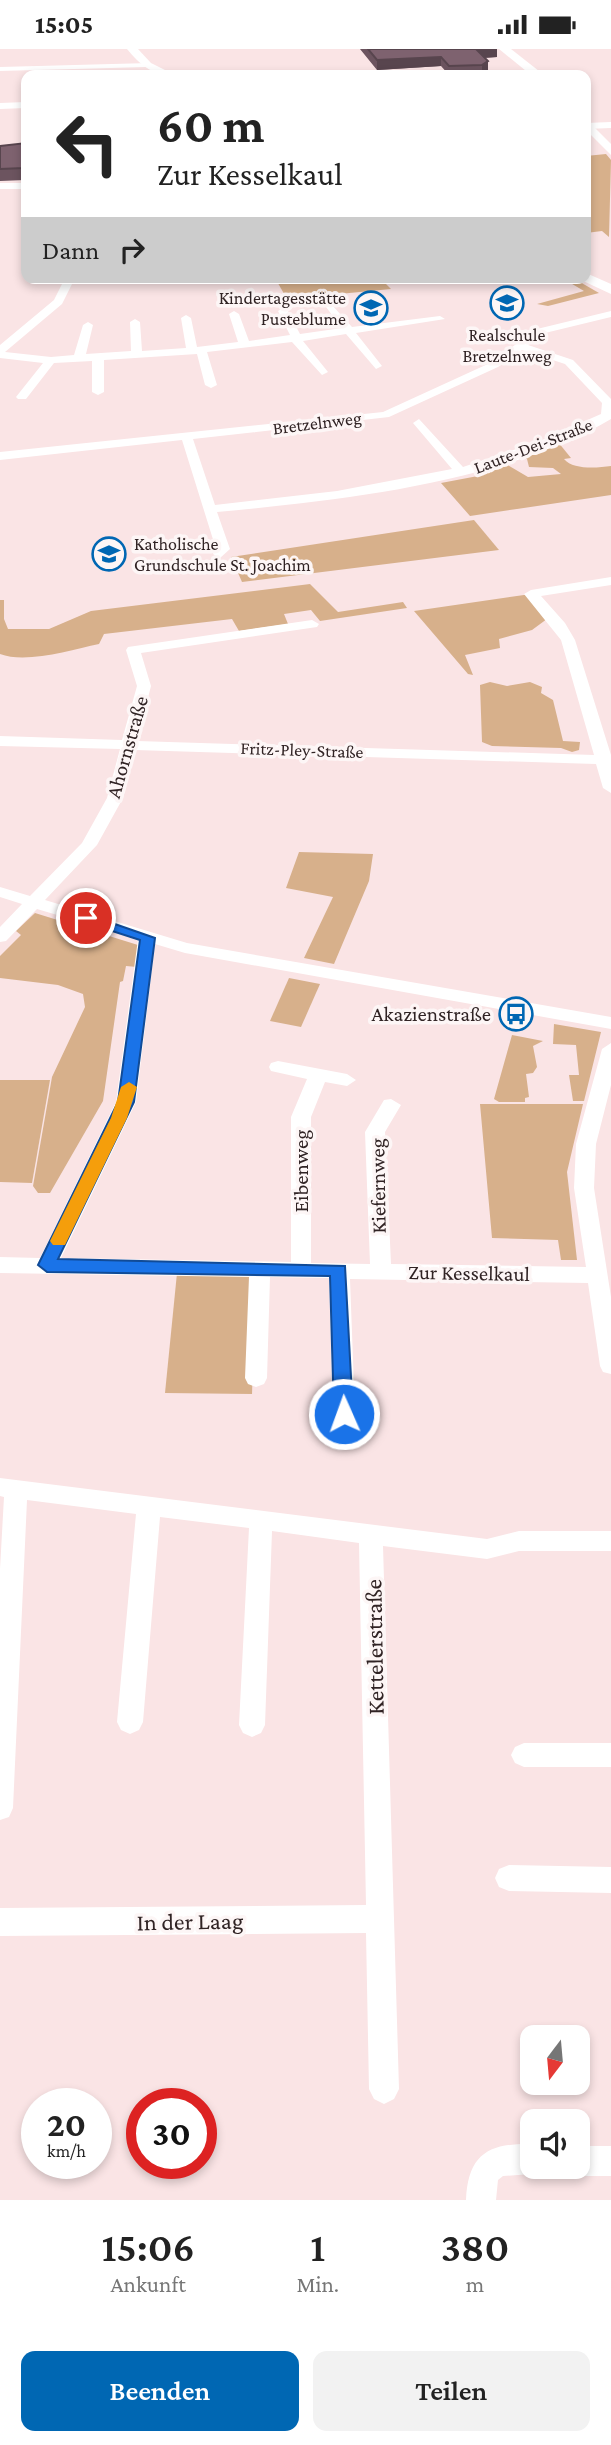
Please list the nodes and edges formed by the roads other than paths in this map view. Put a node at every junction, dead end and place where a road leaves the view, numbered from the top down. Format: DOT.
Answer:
graph roads {
  1 [pos="132,49"];
  2 [pos="504,49"];
  3 [pos="148,65"];
  4 [pos="0,69"];
  5 [pos="140,70"];
  6 [pos="158,70"];
  7 [pos="531,70"];
  8 [pos="0,104"];
  9 [pos="21,104"];
  10 [pos="595,125"];
  11 [pos="611,137"];
  12 [pos="611,151"];
  13 [pos="21,185"];
  14 [pos="0,186"];
  15 [pos="591,280"];
  16 [pos="67,284"];
  17 [pos="611,290"];
  18 [pos="331,307"];
  19 [pos="283,311"];
  20 [pos="234,314"];
  21 [pos="611,314"];
  22 [pos="186,319"];
  23 [pos="440,319"];
  24 [pos="135,322"];
  25 [pos="88,325"];
  26 [pos="348,330"];
  27 [pos="297,340"];
  28 [pos="245,346"];
  29 [pos="520,346"];
  30 [pos="196,351"];
  31 [pos="0,353"];
  32 [pos="137,353"];
  33 [pos="98,356"];
  34 [pos="79,358"];
  35 [pos="51,360"];
  36 [pos="376,366"];
  37 [pos="322,372"];
  38 [pos="211,384"];
  39 [pos="98,392"];
  40 [pos="22,397"];
  41 [pos="419,422"];
  42 [pos="187,438"];
  43 [pos="0,456"];
  44 [pos="462,473"];
  45 [pos="209,509"];
  46 [pos="220,554"];
  47 [pos="611,581"];
  48 [pos="531,594"];
  49 [pos="312,624"];
  50 [pos="0,741"];
  51 [pos="131,745"];
  52 [pos="607,760"];
  53 [pos="611,788"];
  54 [pos="0,892"];
  55 [pos="34,902"];
  56 [pos="0,937"];
  57 [pos="148,938"];
  58 [pos="611,1023"];
  59 [pos="611,1049"];
  60 [pos="278,1067"];
  61 [pos="318,1075"];
  62 [pos="347,1080"];
  63 [pos="391,1105"];
  64 [pos="0,1265"];
  65 [pos="47,1265"];
  66 [pos="260,1269"];
  67 [pos="301,1269"];
  68 [pos="339,1270"];
  69 [pos="381,1271"];
  70 [pos="598,1275"];
  71 [pos="610,1360"];
  72 [pos="256,1378"];
  73 [pos="344,1414"];
  74 [pos="8,1488"];
  75 [pos="149,1504"];
  76 [pos="261,1518"];
  77 [pos="372,1535"];
  78 [pos="611,1541"];
  79 [pos="5,1571"];
  80 [pos="3,1661"];
  81 [pos="130,1722"];
  82 [pos="252,1725"];
  83 [pos="1,1754"];
  84 [pos="524,1755"];
  85 [pos="611,1755"];
  86 [pos="0,1808"];
  87 [pos="509,1878"];
  88 [pos="611,1880"];
  89 [pos="379,1919"];
  90 [pos="0,1922"];
  91 [pos="384,2089"];
  92 [pos="520,2159"];
  93 [pos="590,2161"];
  94 [pos="611,2161"];
  95 [pos="481,2200"];
  1 -- 3 [label="street"];
  2 -- 7 [label="street"];
  3 -- 4 [label="street"];
  3 -- 5 [label="street"];
  3 -- 6 [label="street"];
  8 -- 9 [label="street"];
  10 -- 11 [label="street"];
  10 -- 12 [label="street"];
  13 -- 14 [label="street"];
  15 -- 17 [label="street"];
  16 -- 31 [label="street"];
  18 -- 26 [label="street"];
  19 -- 27 [label="street"];
  20 -- 28 [label="street"];
  21 -- 29 [label="street, Bretzelnweg"];
  22 -- 30 [label="street"];
  23 -- 26 [label="street"];
  24 -- 32 [label="street"];
  25 -- 34 [label="street"];
  26 -- 27 [label="street"];
  26 -- 36 [label="street"];
  27 -- 28 [label="street"];
  27 -- 37 [label="street"];
  28 -- 30 [label="street"];
  29 -- 42 [label="street, Bretzelnweg"];
  29 -- 44 [label="street, Laute-Dei-Straße"];
  30 -- 32 [label="street"];
  30 -- 38 [label="street"];
  31 -- 35 [label="street"];
  32 -- 33 [label="street"];
  33 -- 34 [label="street"];
  33 -- 39 [label="street"];
  34 -- 35 [label="street"];
  35 -- 40 [label="street"];
  41 -- 44 [label="street, Laute-Dei-Straße"];
  42 -- 43 [label="street, Bretzelnweg"];
  42 -- 45 [label="street"];
  44 -- 45 [label="street, Laute-Dei-Straße"];
  45 -- 46 [label="street"];
  47 -- 48 [label="street"];
  48 -- 52 [label="street"];
  49 -- 51 [label="street, Ahornstraße"];
  50 -- 51 [label="street, Fritz-Pley-Straße"];
  51 -- 52 [label="street, Fritz-Pley-Straße"];
  51 -- 55 [label="street, Ahornstraße"];
  52 -- 53 [label="street"];
  54 -- 55 [label="street"];
  55 -- 56 [label="street, Ahornstraße"];
  55 -- 57 [label="street"];
  57 -- 58 [label="street"];
  57 -- 65 [label="street"];
  59 -- 70 [label="street"];
  60 -- 61 [label="street"];
  61 -- 62 [label="street"];
  61 -- 67 [label="street, Eibenweg"];
  63 -- 69 [label="street, Kiefernweg"];
  64 -- 65 [label="street, Zur Kesselkaul"];
  65 -- 66 [label="street, Zur Kesselkaul"];
  66 -- 67 [label="street, Zur Kesselkaul"];
  66 -- 72 [label="street"];
  67 -- 68 [label="street, Zur Kesselkaul"];
  68 -- 69 [label="street, Zur Kesselkaul"];
  68 -- 73 [label="street"];
  69 -- 70 [label="street, Zur Kesselkaul"];
  70 -- 71 [label="street"];
  74 -- 75 [label="street"];
  74 -- 79 [label="street"];
  75 -- 76 [label="street"];
  75 -- 81 [label="street"];
  76 -- 77 [label="street"];
  76 -- 82 [label="street"];
  77 -- 78 [label="street"];
  77 -- 89 [label="street, Kettelerstraße"];
  79 -- 80 [label="street"];
  80 -- 83 [label="street"];
  83 -- 86 [label="street"];
  84 -- 85 [label="street"];
  87 -- 88 [label="street"];
  89 -- 90 [label="street, In der Laag"];
  89 -- 91 [label="street"];
  92 -- 95 [label="street"];
  93 -- 94 [label="street"];
}
